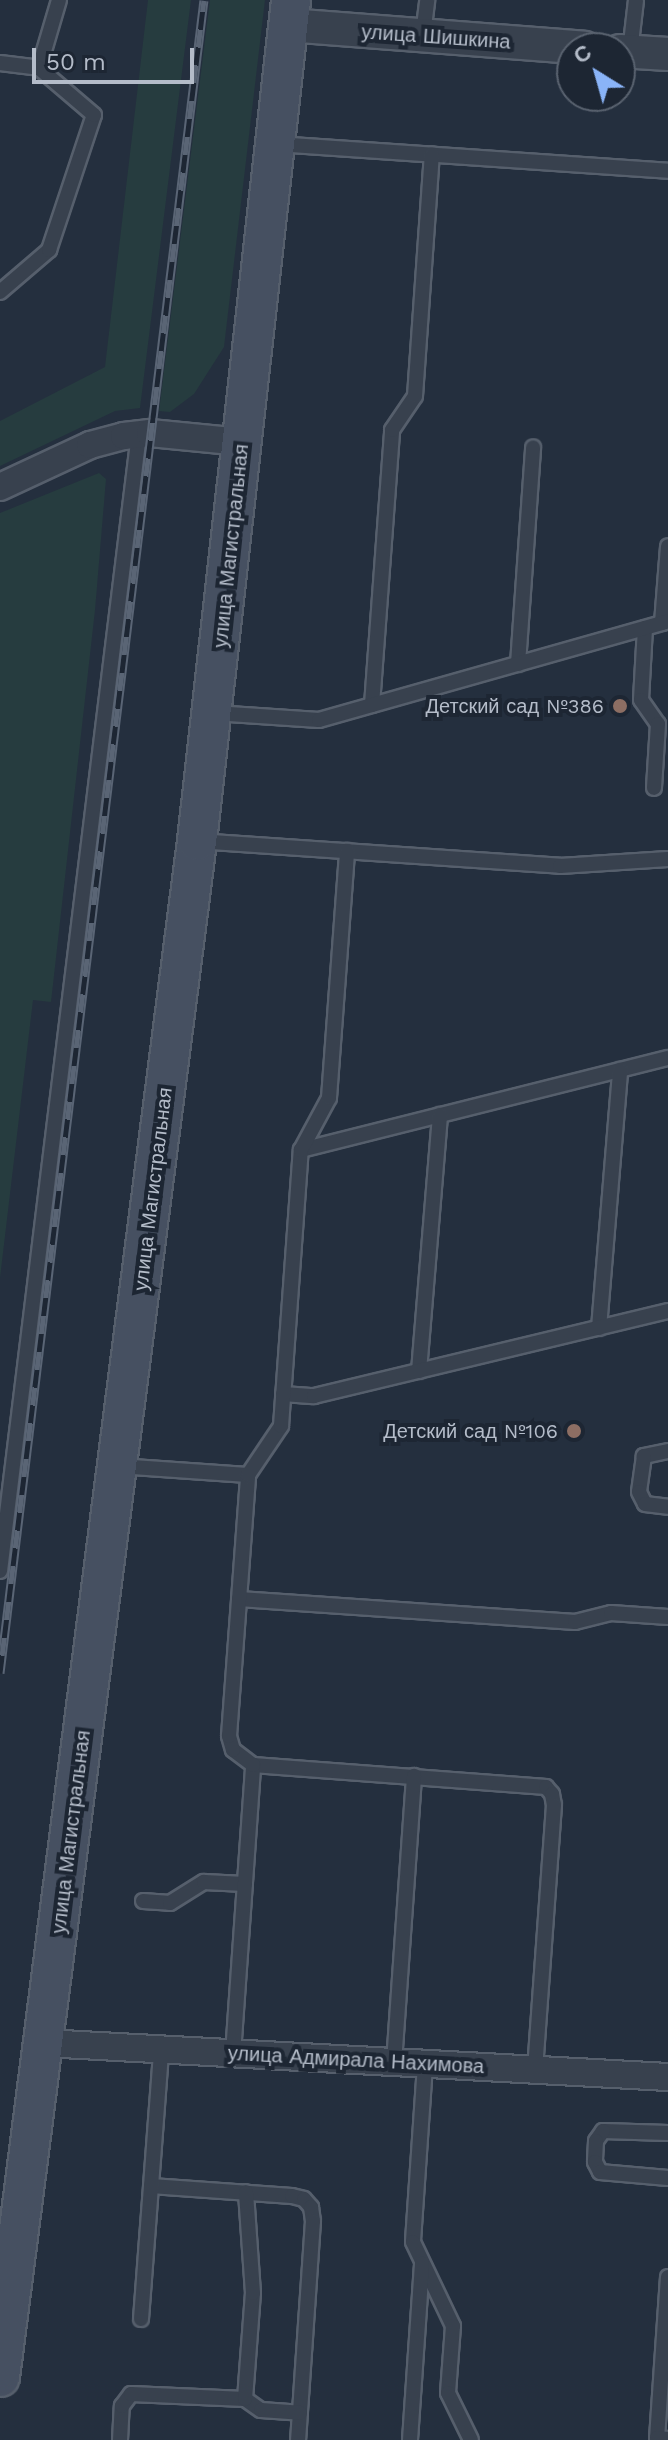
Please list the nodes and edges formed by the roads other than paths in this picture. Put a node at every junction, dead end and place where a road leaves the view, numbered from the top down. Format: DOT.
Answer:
graph roads {
  1 [pos="59,0"];
  2 [pos="427,0"];
  3 [pos="636,0"];
  4 [pos="290,13"];
  5 [pos="629,32"];
  6 [pos="423,36"];
  7 [pos="556,46"];
  8 [pos="636,52"];
  9 [pos="668,54"];
  10 [pos="0,63"];
  11 [pos="39,68"];
  12 [pos="276,144"];
  13 [pos="432,155"];
  14 [pos="668,171"];
  15 [pos="0,292"];
  16 [pos="139,434"];
  17 [pos="242,442"];
  18 [pos="533,448"];
  19 [pos="0,487"];
  20 [pos="668,546"];
  21 [pos="665,622"];
  22 [pos="645,628"];
  23 [pos="518,664"];
  24 [pos="372,705"];
  25 [pos="212,713"];
  26 [pos="654,788"];
  27 [pos="197,841"];
  28 [pos="347,851"];
  29 [pos="668,859"];
  30 [pos="668,1058"];
  31 [pos="620,1070"];
  32 [pos="440,1115"];
  33 [pos="301,1150"];
  34 [pos="668,1311"];
  35 [pos="599,1328"];
  36 [pos="419,1371"];
  37 [pos="283,1394"];
  38 [pos="668,1451"];
  39 [pos="117,1465"];
  40 [pos="248,1475"];
  41 [pos="668,1507"];
  42 [pos="2,1541"];
  43 [pos="0,1571"];
  44 [pos="239,1599"];
  45 [pos="668,1617"];
  46 [pos="253,1765"];
  47 [pos="414,1776"];
  48 [pos="245,1884"];
  49 [pos="143,1901"];
  50 [pos="44,2043"];
  51 [pos="161,2050"];
  52 [pos="233,2054"];
  53 [pos="394,2063"];
  54 [pos="425,2065"];
  55 [pos="535,2070"];
  56 [pos="668,2077"];
  57 [pos="668,2133"];
  58 [pos="668,2178"];
  59 [pos="151,2186"];
  60 [pos="246,2192"];
  61 [pos="422,2262"];
  62 [pos="668,2277"];
  63 [pos="141,2319"];
  64 [pos="0,2377"];
  65 [pos="245,2399"];
  66 [pos="300,2413"];
  67 [pos="668,2439"];
  68 [pos="120,2440"];
  69 [pos="298,2440"];
  70 [pos="410,2440"];
  71 [pos="471,2440"];
  1 -- 11 [label="lane"];
  2 -- 6 [label="lane"];
  3 -- 5 [label="lane"];
  4 -- 6 [label="street, улица Шишкина"];
  4 -- 12 [label="main road, улица Магистральная"];
  6 -- 7 [label="street, улица Шишкина"];
  8 -- 9 [label="street"];
  10 -- 11 [label="lane"];
  11 -- 15 [label="lane"];
  12 -- 13 [label="lane"];
  12 -- 17 [label="main road, улица Магистральная"];
  13 -- 14 [label="lane"];
  13 -- 24 [label="lane"];
  16 -- 17 [label="street"];
  16 -- 19 [label="street"];
  16 -- 42 [label="lane"];
  17 -- 25 [label="main road, улица Магистральная"];
  18 -- 23 [label="lane"];
  20 -- 21 [label="lane"];
  21 -- 22 [label="lane"];
  22 -- 23 [label="lane"];
  22 -- 26 [label="lane"];
  23 -- 24 [label="lane"];
  24 -- 25 [label="lane"];
  25 -- 27 [label="main road, улица Магистральная"];
  27 -- 28 [label="lane"];
  27 -- 39 [label="main road, улица Магистральная"];
  28 -- 29 [label="lane"];
  28 -- 33 [label="lane"];
  30 -- 31 [label="lane"];
  31 -- 32 [label="lane"];
  31 -- 35 [label="lane"];
  32 -- 33 [label="lane"];
  32 -- 36 [label="lane"];
  33 -- 37 [label="lane"];
  34 -- 35 [label="lane"];
  35 -- 36 [label="lane"];
  36 -- 37 [label="lane"];
  37 -- 40 [label="lane"];
  38 -- 41 [label="lane"];
  39 -- 40 [label="lane"];
  39 -- 50 [label="main road, улица Магистральная"];
  40 -- 44 [label="lane"];
  42 -- 43 [label="lane"];
  44 -- 45 [label="lane"];
  44 -- 46 [label="lane"];
  46 -- 47 [label="lane"];
  46 -- 48 [label="lane"];
  47 -- 53 [label="lane"];
  47 -- 55 [label="lane"];
  48 -- 49 [label="lane"];
  48 -- 52 [label="lane"];
  50 -- 51 [label="street, улица Адмирала Нахимова"];
  50 -- 64 [label="main road, улица Магистральная"];
  51 -- 52 [label="street, улица Адмирала Нахимова"];
  51 -- 59 [label="lane"];
  52 -- 53 [label="street, улица Адмирала Нахимова"];
  53 -- 54 [label="street, улица Адмирала Нахимова"];
  54 -- 55 [label="street, улица Адмирала Нахимова"];
  54 -- 61 [label="lane"];
  55 -- 56 [label="street, улица Адмирала Нахимова"];
  57 -- 58 [label="lane"];
  59 -- 60 [label="lane"];
  59 -- 63 [label="lane"];
  60 -- 65 [label="lane"];
  60 -- 66 [label="lane"];
  61 -- 70 [label="lane"];
  61 -- 71 [label="lane"];
  62 -- 67 [label="lane"];
  65 -- 66 [label="lane"];
  65 -- 68 [label="lane"];
  66 -- 69 [label="lane"];
}
